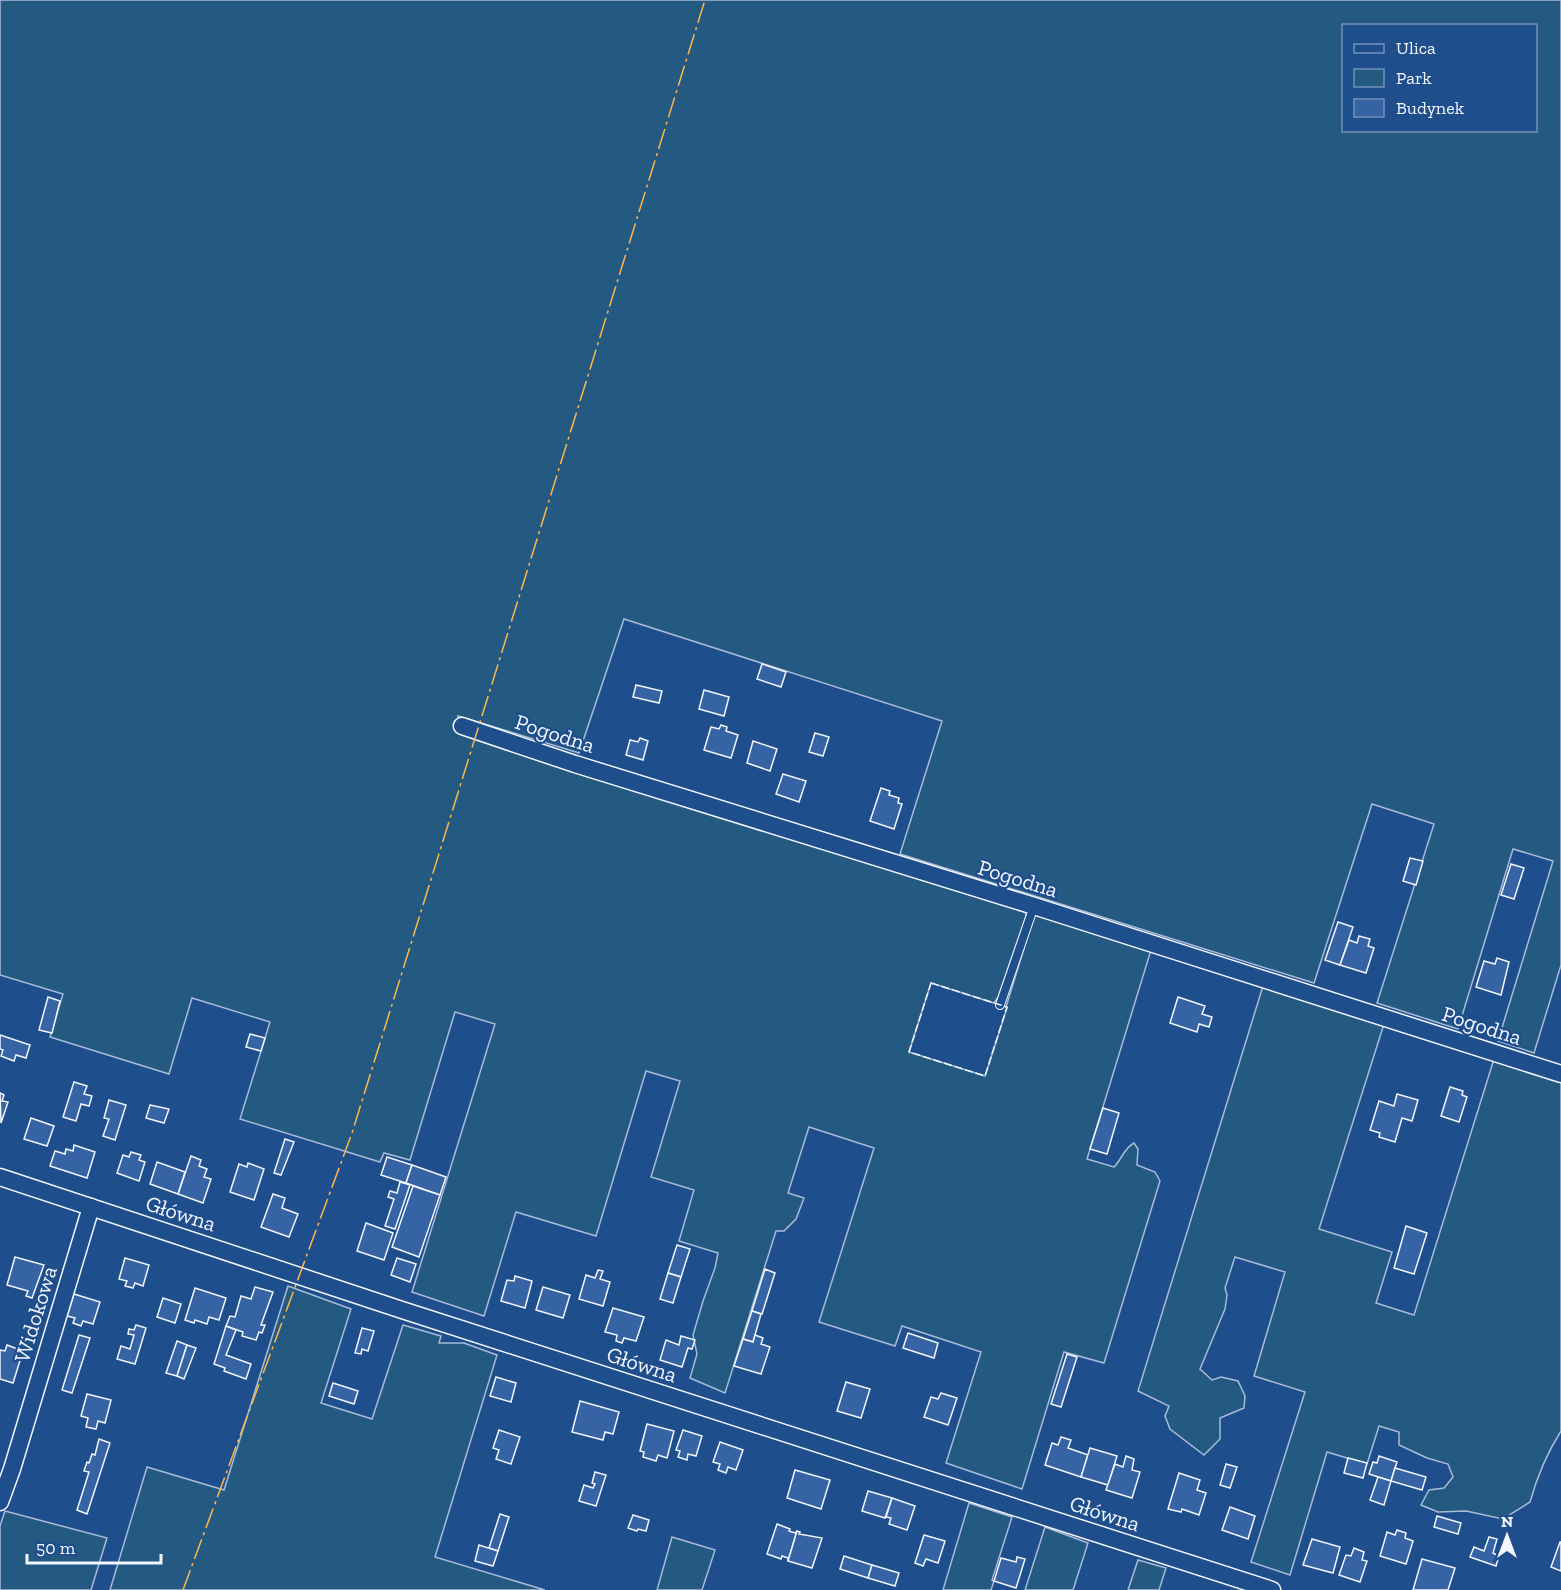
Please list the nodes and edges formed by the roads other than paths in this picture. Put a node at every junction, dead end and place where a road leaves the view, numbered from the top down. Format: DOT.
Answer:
graph roads {
  1 [pos="462,726"];
  2 [pos="1034,906"];
  3 [pos="1000,1005"];
  4 [pos="1561,1074"];
  5 [pos="0,1177"];
  6 [pos="91,1207"];
  7 [pos="0,1502"];
  8 [pos="1272,1590"];
  1 -- 2 [label="street, Pogodna"];
  2 -- 3 [label="lane"];
  2 -- 4 [label="street, Pogodna"];
  5 -- 6 [label="street, Główna"];
  6 -- 7 [label="street, Widokowa"];
  6 -- 8 [label="street, Główna"];
}
